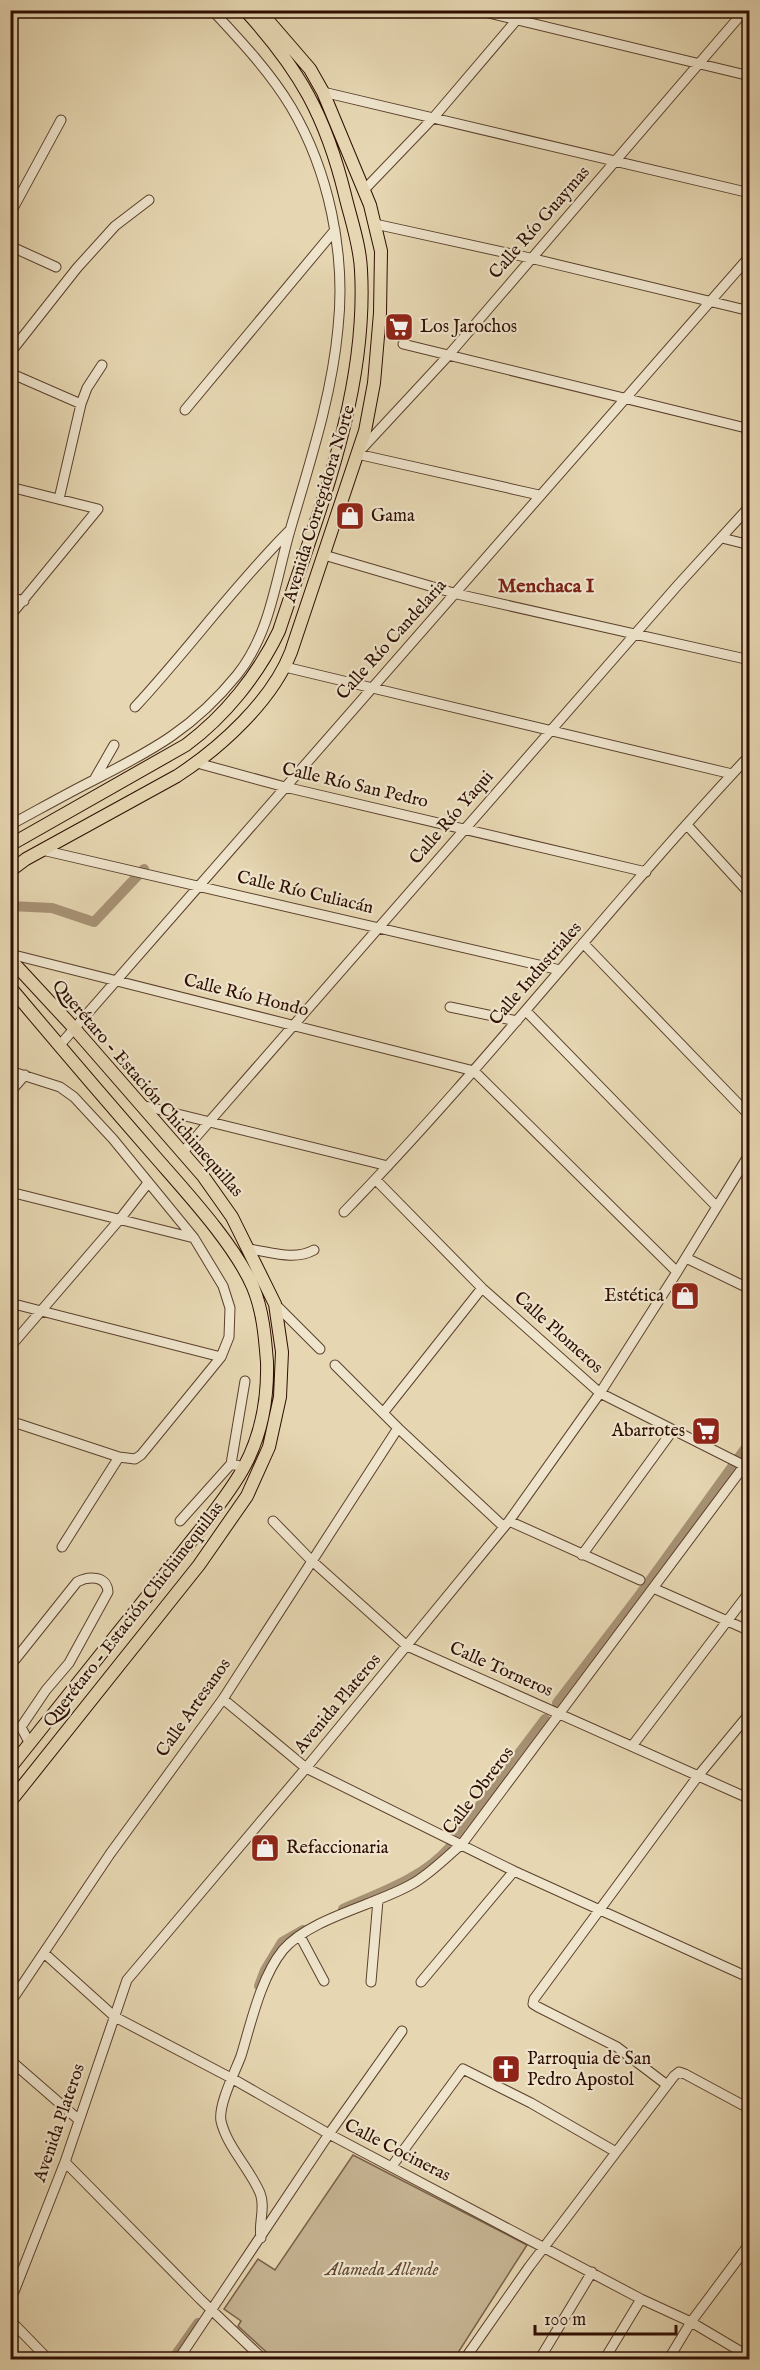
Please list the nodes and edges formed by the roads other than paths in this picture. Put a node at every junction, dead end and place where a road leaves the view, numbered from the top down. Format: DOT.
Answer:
graph roads {
  1 [pos="212,10"];
  2 [pos="245,10"];
  3 [pos="259,10"];
  4 [pos="476,10"];
  5 [pos="525,10"];
  6 [pos="745,10"];
  7 [pos="517,20"];
  8 [pos="699,65"];
  9 [pos="750,76"];
  10 [pos="323,92"];
  11 [pos="434,117"];
  12 [pos="62,120"];
  13 [pos="616,162"];
  14 [pos="364,190"];
  15 [pos="750,194"];
  16 [pos="149,200"];
  17 [pos="10,214"];
  18 [pos="375,224"];
  19 [pos="335,230"];
  20 [pos="10,246"];
  21 [pos="750,256"];
  22 [pos="530,258"];
  23 [pos="56,267"];
  24 [pos="709,301"];
  25 [pos="750,311"];
  26 [pos="403,344"];
  27 [pos="10,353"];
  28 [pos="447,357"];
  29 [pos="102,365"];
  30 [pos="10,373"];
  31 [pos="625,399"];
  32 [pos="81,404"];
  33 [pos="185,410"];
  34 [pos="750,429"];
  35 [pos="357,454"];
  36 [pos="10,487"];
  37 [pos="539,495"];
  38 [pos="59,499"];
  39 [pos="750,506"];
  40 [pos="290,530"];
  41 [pos="722,538"];
  42 [pos="750,545"];
  43 [pos="324,555"];
  44 [pos="457,594"];
  45 [pos="10,597"];
  46 [pos="24,601"];
  47 [pos="10,616"];
  48 [pos="636,633"];
  49 [pos="750,660"];
  50 [pos="285,667"];
  51 [pos="370,689"];
  52 [pos="135,707"];
  53 [pos="207,708"];
  54 [pos="222,712"];
  55 [pos="550,731"];
  56 [pos="174,736"];
  57 [pos="114,745"];
  58 [pos="175,753"];
  59 [pos="750,755"];
  60 [pos="197,763"];
  61 [pos="732,774"];
  62 [pos="94,780"];
  63 [pos="285,787"];
  64 [pos="10,825"];
  65 [pos="687,825"];
  66 [pos="464,829"];
  67 [pos="10,845"];
  68 [pos="42,850"];
  69 [pos="10,871"];
  70 [pos="646,872"];
  71 [pos="198,886"];
  72 [pos="750,894"];
  73 [pos="379,927"];
  74 [pos="583,943"];
  75 [pos="10,954"];
  76 [pos="10,959"];
  77 [pos="560,970"];
  78 [pos="114,981"];
  79 [pos="10,987"];
  80 [pos="450,1006"];
  81 [pos="525,1011"];
  82 [pos="517,1021"];
  83 [pos="294,1025"];
  84 [pos="74,1028"];
  85 [pos="59,1046"];
  86 [pos="10,1071"];
  87 [pos="474,1071"];
  88 [pos="25,1075"];
  89 [pos="10,1092"];
  90 [pos="141,1106"];
  91 [pos="750,1116"];
  92 [pos="208,1120"];
  93 [pos="129,1126"];
  94 [pos="113,1139"];
  95 [pos="182,1153"];
  96 [pos="750,1153"];
  97 [pos="388,1166"];
  98 [pos="376,1179"];
  99 [pos="148,1183"];
  100 [pos="10,1192"];
  101 [pos="717,1207"];
  102 [pos="344,1212"];
  103 [pos="120,1219"];
  104 [pos="194,1238"];
  105 [pos="249,1248"];
  106 [pos="314,1250"];
  107 [pos="686,1258"];
  108 [pos="678,1272"];
  109 [pos="482,1288"];
  110 [pos="750,1289"];
  111 [pos="10,1303"];
  112 [pos="275,1304"];
  113 [pos="41,1310"];
  114 [pos="10,1347"];
  115 [pos="320,1349"];
  116 [pos="220,1358"];
  117 [pos="335,1365"];
  118 [pos="245,1381"];
  119 [pos="600,1393"];
  120 [pos="383,1413"];
  121 [pos="10,1421"];
  122 [pos="398,1428"];
  123 [pos="673,1430"];
  124 [pos="119,1457"];
  125 [pos="743,1463"];
  126 [pos="231,1464"];
  127 [pos="244,1467"];
  128 [pos="180,1521"];
  129 [pos="273,1521"];
  130 [pos="506,1524"];
  131 [pos="62,1547"];
  132 [pos="582,1555"];
  133 [pos="311,1560"];
  134 [pos="640,1580"];
  135 [pos="653,1588"];
  136 [pos="750,1591"];
  137 [pos="726,1621"];
  138 [pos="750,1631"];
  139 [pos="408,1646"];
  140 [pos="10,1666"];
  141 [pos="223,1699"];
  142 [pos="558,1713"];
  143 [pos="750,1713"];
  144 [pos="30,1744"];
  145 [pos="632,1746"];
  146 [pos="10,1767"];
  147 [pos="306,1768"];
  148 [pos="698,1776"];
  149 [pos="750,1799"];
  150 [pos="10,1802"];
  151 [pos="459,1842"];
  152 [pos="514,1871"];
  153 [pos="378,1900"];
  154 [pos="599,1909"];
  155 [pos="300,1936"];
  156 [pos="44,1953"];
  157 [pos="749,1977"];
  158 [pos="324,1981"];
  159 [pos="371,1982"];
  160 [pos="421,1982"];
  161 [pos="10,2003"];
  162 [pos="115,2017"];
  163 [pos="402,2031"];
  164 [pos="10,2060"];
  165 [pos="233,2079"];
  166 [pos="667,2085"];
  167 [pos="750,2109"];
  168 [pos="80,2120"];
  169 [pos="329,2134"];
  170 [pos="616,2152"];
  171 [pos="65,2162"];
  172 [pos="392,2166"];
  173 [pos="261,2238"];
  174 [pos="750,2243"];
  175 [pos="545,2246"];
  176 [pos="592,2272"];
  177 [pos="641,2299"];
  178 [pos="10,2302"];
  179 [pos="212,2309"];
  180 [pos="10,2320"];
  181 [pos="691,2322"];
  182 [pos="735,2355"];
  183 [pos="750,2357"];
  184 [pos="49,2360"];
  185 [pos="178,2360"];
  186 [pos="264,2360"];
  187 [pos="464,2360"];
  188 [pos="539,2360"];
  189 [pos="604,2360"];
  190 [pos="669,2360"];
  1 -- 19 [label="street"];
  2 -- 54 [label="main road, Avenida Corregidora Norte"];
  3 -- 10 [label="main road, Avenida Corregidora Norte"];
  4 -- 7 [label="street"];
  5 -- 7 [label="street"];
  6 -- 8 [label="street, Calle Río Guaymas"];
  7 -- 8 [label="street"];
  7 -- 11 [label="street"];
  8 -- 9 [label="street"];
  8 -- 13 [label="street, Calle Río Guaymas"];
  10 -- 11 [label="street"];
  10 -- 14 [label="main road, Avenida Corregidora Norte"];
  11 -- 13 [label="street"];
  11 -- 14 [label="street"];
  12 -- 17 [label="street"];
  13 -- 15 [label="street"];
  13 -- 22 [label="street, Calle Río Guaymas"];
  14 -- 18 [label="main road, Avenida Corregidora Norte"];
  16 -- 27 [label="street"];
  18 -- 22 [label="street"];
  18 -- 35 [label="main road, Avenida Corregidora Norte"];
  19 -- 33 [label="street"];
  19 -- 40 [label="street"];
  20 -- 23 [label="street"];
  21 -- 24 [label="street, Calle Río Candelaria"];
  22 -- 24 [label="street"];
  22 -- 28 [label="street, Calle Río Guaymas"];
  24 -- 25 [label="street"];
  24 -- 31 [label="street, Calle Río Candelaria"];
  26 -- 28 [label="street"];
  28 -- 31 [label="street"];
  28 -- 35 [label="street, Calle Río Guaymas"];
  29 -- 32 [label="street"];
  30 -- 32 [label="street"];
  31 -- 34 [label="street"];
  31 -- 37 [label="street, Calle Río Candelaria"];
  32 -- 38 [label="street"];
  35 -- 37 [label="street"];
  35 -- 43 [label="main road, Avenida Corregidora Norte"];
  36 -- 38 [label="street"];
  37 -- 44 [label="street, Calle Río Candelaria"];
  38 -- 46 [label="street"];
  39 -- 41 [label="street, Calle Río Yaqui"];
  40 -- 52 [label="street"];
  40 -- 53 [label="street"];
  41 -- 42 [label="street"];
  41 -- 48 [label="street, Calle Río Yaqui"];
  43 -- 44 [label="street"];
  43 -- 50 [label="main road, Avenida Corregidora Norte"];
  44 -- 48 [label="street"];
  44 -- 51 [label="street, Calle Río Candelaria"];
  45 -- 46 [label="street"];
  46 -- 47 [label="street"];
  48 -- 49 [label="street"];
  48 -- 55 [label="street, Calle Río Yaqui"];
  50 -- 51 [label="street"];
  50 -- 60 [label="main road, Avenida Corregidora Norte"];
  51 -- 55 [label="street"];
  51 -- 63 [label="street, Calle Río Candelaria"];
  53 -- 54 [label="street"];
  53 -- 56 [label="street"];
  54 -- 58 [label="main road, Avenida Corregidora Norte"];
  55 -- 61 [label="street"];
  55 -- 66 [label="street, Calle Río Yaqui"];
  56 -- 58 [label="street"];
  56 -- 62 [label="street"];
  57 -- 62 [label="street"];
  58 -- 67 [label="main road"];
  59 -- 61 [label="street, Calle Industriales"];
  60 -- 63 [label="street, Calle Río San Pedro"];
  60 -- 68 [label="main road, Avenida Corregidora Norte"];
  61 -- 65 [label="street, Calle Industriales"];
  62 -- 64 [label="street"];
  63 -- 66 [label="street, Calle Río San Pedro"];
  63 -- 71 [label="street, Calle Río Candelaria"];
  65 -- 70 [label="street, Calle Industriales"];
  65 -- 72 [label="street"];
  66 -- 70 [label="street, Calle Río San Pedro"];
  66 -- 73 [label="street, Calle Río Yaqui"];
  68 -- 69 [label="main road"];
  68 -- 71 [label="street, Calle Río Culiacán"];
  70 -- 74 [label="street, Calle Industriales"];
  71 -- 73 [label="street, Calle Río Culiacán"];
  71 -- 78 [label="street, Calle Río Candelaria"];
  73 -- 77 [label="street, Calle Río Culiacán"];
  73 -- 83 [label="street, Calle Río Yaqui"];
  74 -- 77 [label="street, Calle Industriales"];
  74 -- 91 [label="street"];
  75 -- 78 [label="street, Calle Río Hondo"];
  76 -- 84 [label="main road, Querétaro - Estación Chichimequillas"];
  77 -- 81 [label="street, Calle Industriales"];
  78 -- 83 [label="street, Calle Río Hondo"];
  78 -- 84 [label="street, Calle Río Candelaria"];
  79 -- 85 [label="main road, Querétaro - Estación Chichimequillas"];
  80 -- 82 [label="street"];
  81 -- 82 [label="street, Calle Industriales"];
  81 -- 101 [label="street"];
  82 -- 87 [label="street, Calle Industriales"];
  83 -- 87 [label="street, Calle Río Hondo"];
  83 -- 92 [label="street, Calle Río Yaqui"];
  84 -- 85 [label="street, Calle Río Candelaria"];
  84 -- 90 [label="main road, Querétaro - Estación Chichimequillas"];
  85 -- 93 [label="main road, Querétaro - Estación Chichimequillas"];
  86 -- 88 [label="street"];
  87 -- 97 [label="street, Calle Industriales"];
  87 -- 108 [label="street"];
  88 -- 89 [label="street"];
  88 -- 94 [label="street"];
  90 -- 92 [label="street"];
  90 -- 95 [label="main road, Querétaro - Estación Chichimequillas"];
  92 -- 95 [label="street, Calle Río Yaqui"];
  92 -- 97 [label="street"];
  93 -- 94 [label="street"];
  93 -- 127 [label="main road, Querétaro - Estación Chichimequillas"];
  94 -- 99 [label="street"];
  95 -- 105 [label="main road, Querétaro - Estación Chichimequillas"];
  96 -- 101 [label="street, Avenida Plateros"];
  97 -- 98 [label="street, Calle Industriales"];
  98 -- 102 [label="street, Calle Industriales"];
  98 -- 109 [label="street, Calle Plomeros"];
  99 -- 103 [label="street"];
  99 -- 104 [label="street"];
  100 -- 103 [label="street"];
  101 -- 107 [label="street, Avenida Plateros"];
  103 -- 104 [label="street"];
  103 -- 113 [label="street"];
  104 -- 116 [label="street"];
  105 -- 106 [label="street"];
  105 -- 112 [label="main road, Querétaro - Estación Chichimequillas"];
  107 -- 108 [label="street, Avenida Plateros"];
  107 -- 110 [label="street"];
  108 -- 119 [label="street, Avenida Plateros"];
  109 -- 119 [label="street, Calle Plomeros"];
  109 -- 120 [label="street"];
  111 -- 113 [label="street"];
  112 -- 115 [label="street"];
  112 -- 150 [label="main road, Querétaro - Estación Chichimequillas"];
  113 -- 114 [label="street"];
  113 -- 116 [label="street"];
  116 -- 124 [label="street"];
  117 -- 120 [label="street"];
  118 -- 126 [label="street"];
  119 -- 123 [label="street, Calle Plomeros"];
  119 -- 130 [label="street, Avenida Plateros"];
  120 -- 122 [label="street"];
  121 -- 124 [label="street"];
  122 -- 130 [label="street"];
  122 -- 133 [label="street, Calle Artesanos"];
  123 -- 125 [label="street, Calle Plomeros"];
  123 -- 132 [label="street"];
  124 -- 131 [label="street"];
  125 -- 135 [label="street, Calle Obreros"];
  126 -- 127 [label="street"];
  126 -- 128 [label="street"];
  127 -- 144 [label="main road, Querétaro - Estación Chichimequillas"];
  129 -- 133 [label="street, Calle Torneros"];
  130 -- 132 [label="street"];
  130 -- 139 [label="street, Avenida Plateros"];
  132 -- 134 [label="street"];
  133 -- 139 [label="street, Calle Torneros"];
  133 -- 141 [label="street, Calle Artesanos"];
  135 -- 137 [label="street"];
  135 -- 142 [label="street, Calle Obreros"];
  136 -- 137 [label="street"];
  137 -- 138 [label="street"];
  137 -- 145 [label="street"];
  139 -- 142 [label="street, Calle Torneros"];
  139 -- 147 [label="street, Avenida Plateros"];
  140 -- 144 [label="street"];
  141 -- 147 [label="street"];
  141 -- 156 [label="street, Calle Artesanos"];
  142 -- 145 [label="street, Calle Torneros"];
  142 -- 151 [label="street, Calle Obreros"];
  143 -- 148 [label="street"];
  144 -- 146 [label="main road, Querétaro - Estación Chichimequillas"];
  145 -- 148 [label="street, Calle Torneros"];
  147 -- 151 [label="street"];
  147 -- 162 [label="street, Avenida Plateros"];
  148 -- 149 [label="street, Calle Torneros"];
  148 -- 154 [label="street"];
  151 -- 152 [label="street"];
  151 -- 153 [label="street, Calle Obreros"];
  152 -- 154 [label="street"];
  152 -- 160 [label="street"];
  153 -- 155 [label="street, Calle Obreros"];
  153 -- 159 [label="street"];
  154 -- 157 [label="street"];
  154 -- 166 [label="street"];
  155 -- 158 [label="street"];
  155 -- 165 [label="street, Calle Obreros"];
  156 -- 161 [label="street, Calle Artesanos"];
  156 -- 162 [label="street, Calle Cocineras"];
  162 -- 165 [label="street, Calle Cocineras"];
  162 -- 168 [label="street, Avenida Plateros"];
  163 -- 169 [label="street"];
  164 -- 168 [label="street"];
  165 -- 169 [label="street, Calle Cocineras"];
  165 -- 173 [label="street, Calle Obreros"];
  166 -- 167 [label="street"];
  166 -- 170 [label="street"];
  168 -- 171 [label="street, Avenida Plateros"];
  169 -- 172 [label="street, Calle Cocineras"];
  169 -- 173 [label="street"];
  170 -- 172 [label="street"];
  170 -- 175 [label="street"];
  171 -- 178 [label="street, Avenida Plateros"];
  171 -- 179 [label="street"];
  172 -- 175 [label="street, Calle Cocineras"];
  173 -- 179 [label="street"];
  174 -- 181 [label="street"];
  175 -- 176 [label="street, Calle Cocineras"];
  175 -- 187 [label="street"];
  176 -- 177 [label="street, Calle Cocineras"];
  176 -- 188 [label="street"];
  177 -- 181 [label="street, Calle Cocineras"];
  177 -- 189 [label="street"];
  179 -- 185 [label="street"];
  179 -- 186 [label="street"];
  180 -- 184 [label="street"];
  181 -- 182 [label="street, Calle Cocineras"];
  181 -- 190 [label="street"];
  182 -- 183 [label="street, Calle Cocineras"];
}
